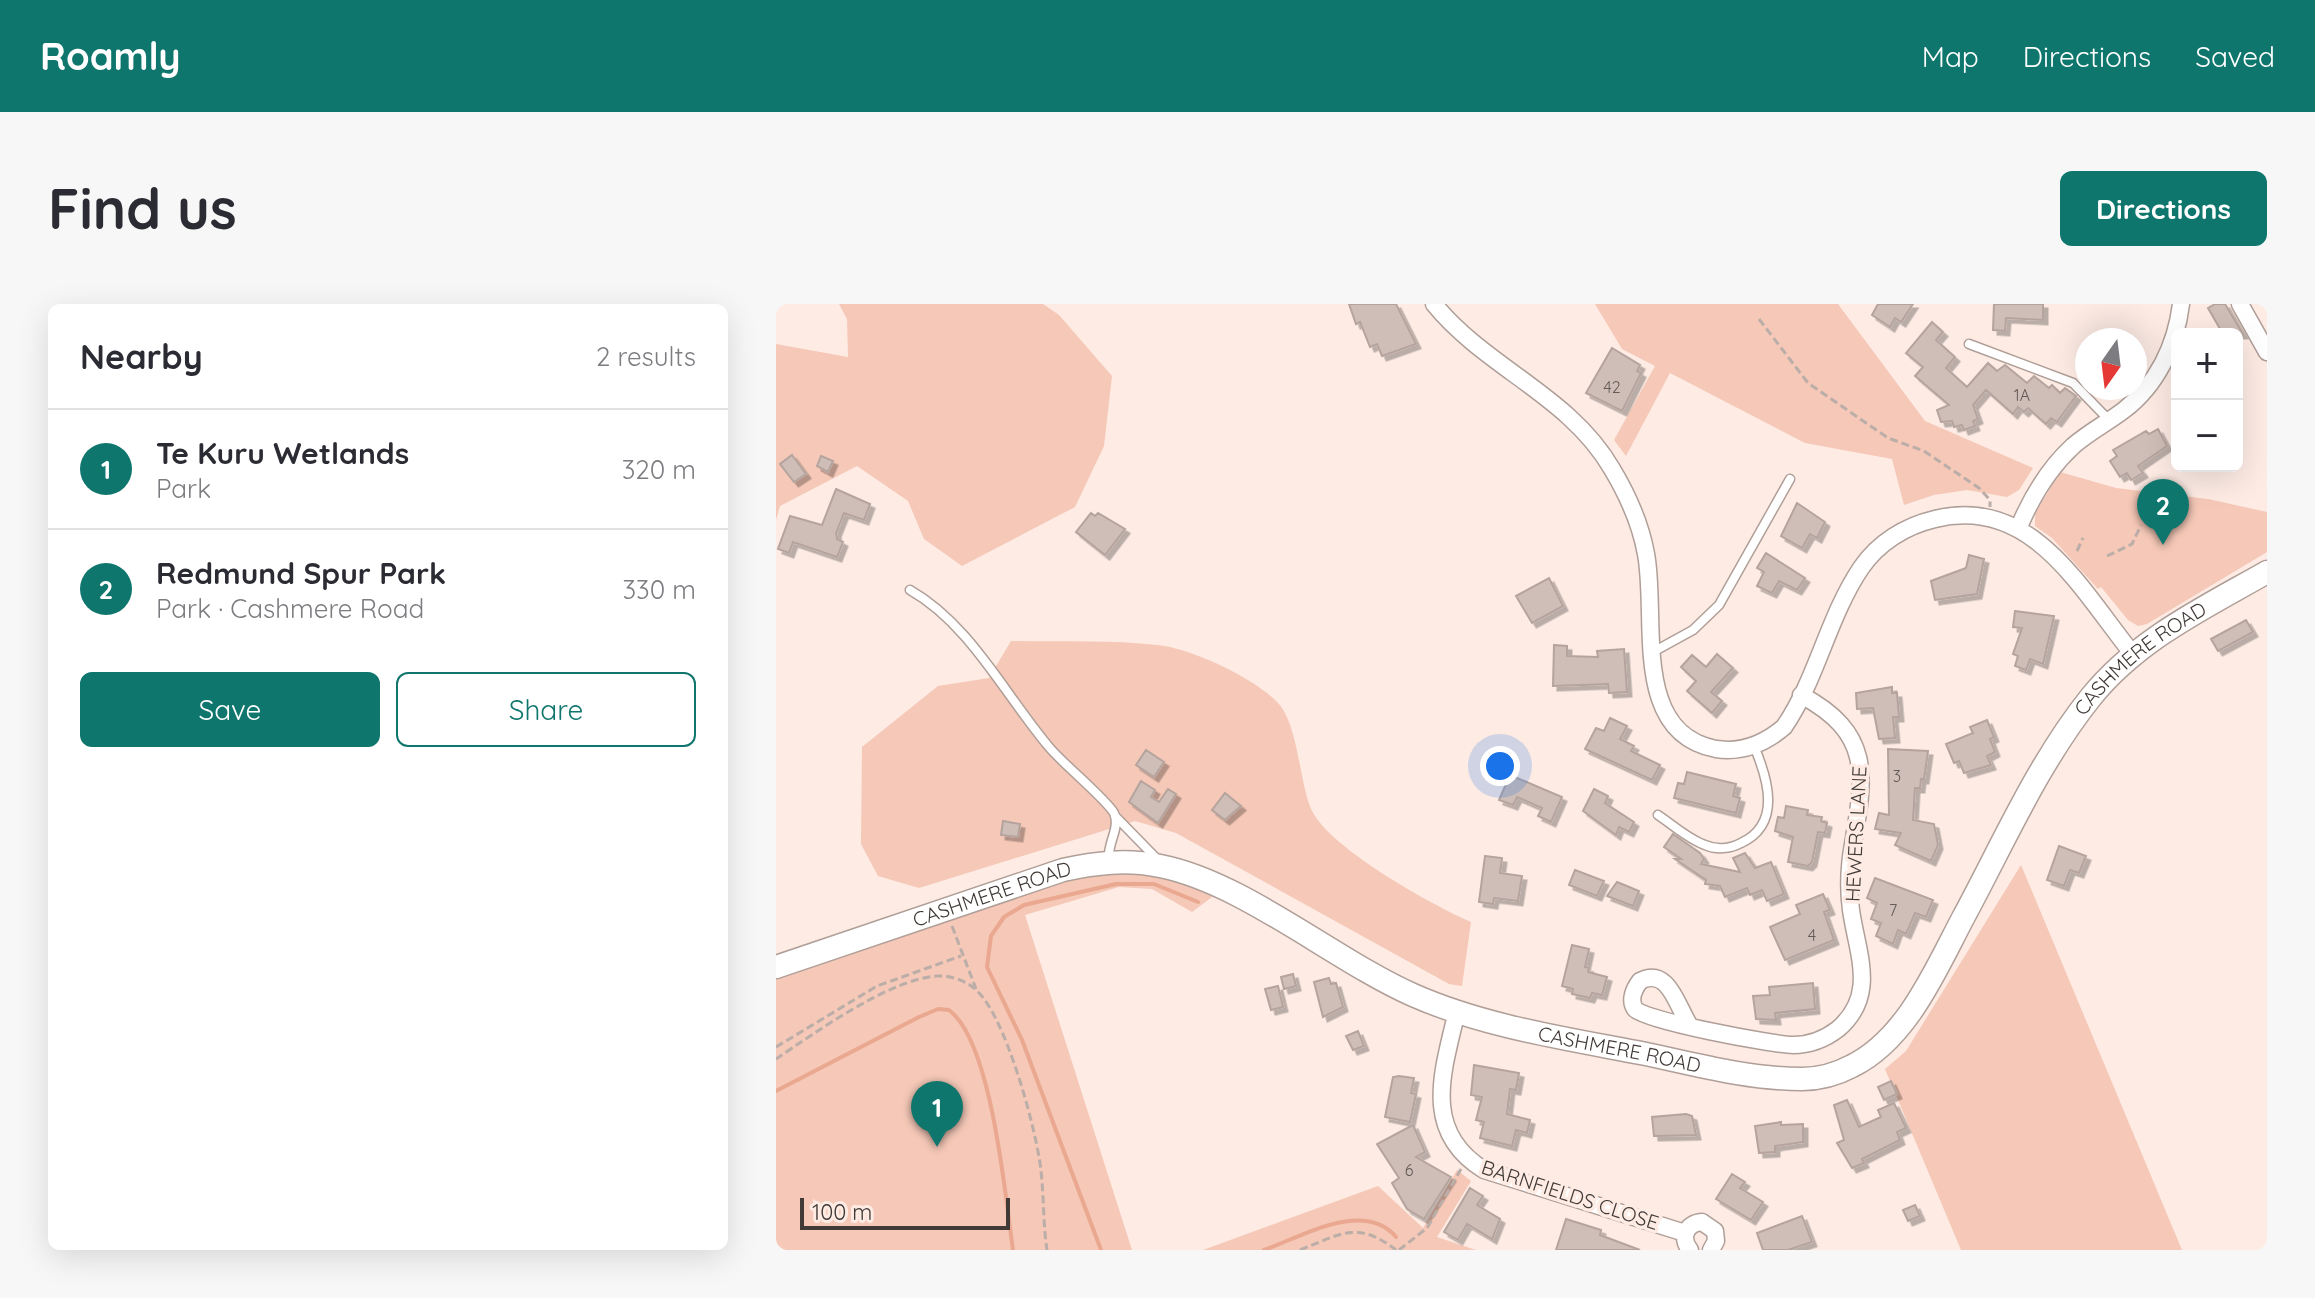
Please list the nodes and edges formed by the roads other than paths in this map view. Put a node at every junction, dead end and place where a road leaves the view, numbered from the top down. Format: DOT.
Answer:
graph roads {
  1 [pos="1434,304"];
  2 [pos="2181,304"];
  3 [pos="2240,304"];
  4 [pos="1969,344"];
  5 [pos="2267,352"];
  6 [pos="2109,420"];
  7 [pos="1790,479"];
  8 [pos="2019,527"];
  9 [pos="2267,572"];
  10 [pos="910,590"];
  11 [pos="1653,652"];
  12 [pos="2132,653"];
  13 [pos="1801,695"];
  14 [pos="1754,746"];
  15 [pos="1658,815"];
  16 [pos="1115,816"];
  17 [pos="1109,862"];
  18 [pos="1159,865"];
  19 [pos="776,967"];
  20 [pos="1457,1011"];
  21 [pos="1690,1026"];
  22 [pos="1685,1233"];
  23 [pos="1690,1250"];
  24 [pos="1711,1250"];
  1 -- 11 [label="street"];
  2 -- 6 [label="street"];
  3 -- 5 [label="street"];
  4 -- 6 [label="lane"];
  6 -- 8 [label="street"];
  7 -- 11 [label="lane"];
  8 -- 12 [label="street"];
  8 -- 13 [label="street"];
  9 -- 12 [label="street, CASHMERE ROAD"];
  10 -- 16 [label="lane"];
  11 -- 14 [label="street"];
  12 -- 20 [label="street, CASHMERE ROAD"];
  13 -- 14 [label="street"];
  13 -- 21 [label="street, HEWERS LANE"];
  14 -- 15 [label="lane"];
  16 -- 17 [label="lane"];
  16 -- 18 [label="lane"];
  17 -- 18 [label="street, CASHMERE ROAD"];
  17 -- 19 [label="street, CASHMERE ROAD"];
  18 -- 20 [label="street, CASHMERE ROAD"];
  20 -- 22 [label="street, BARNFIELDS CLOSE"];
  22 -- 23 [label="street, BARNFIELDS CLOSE"];
  22 -- 24 [label="street, BARNFIELDS CLOSE"];
}
